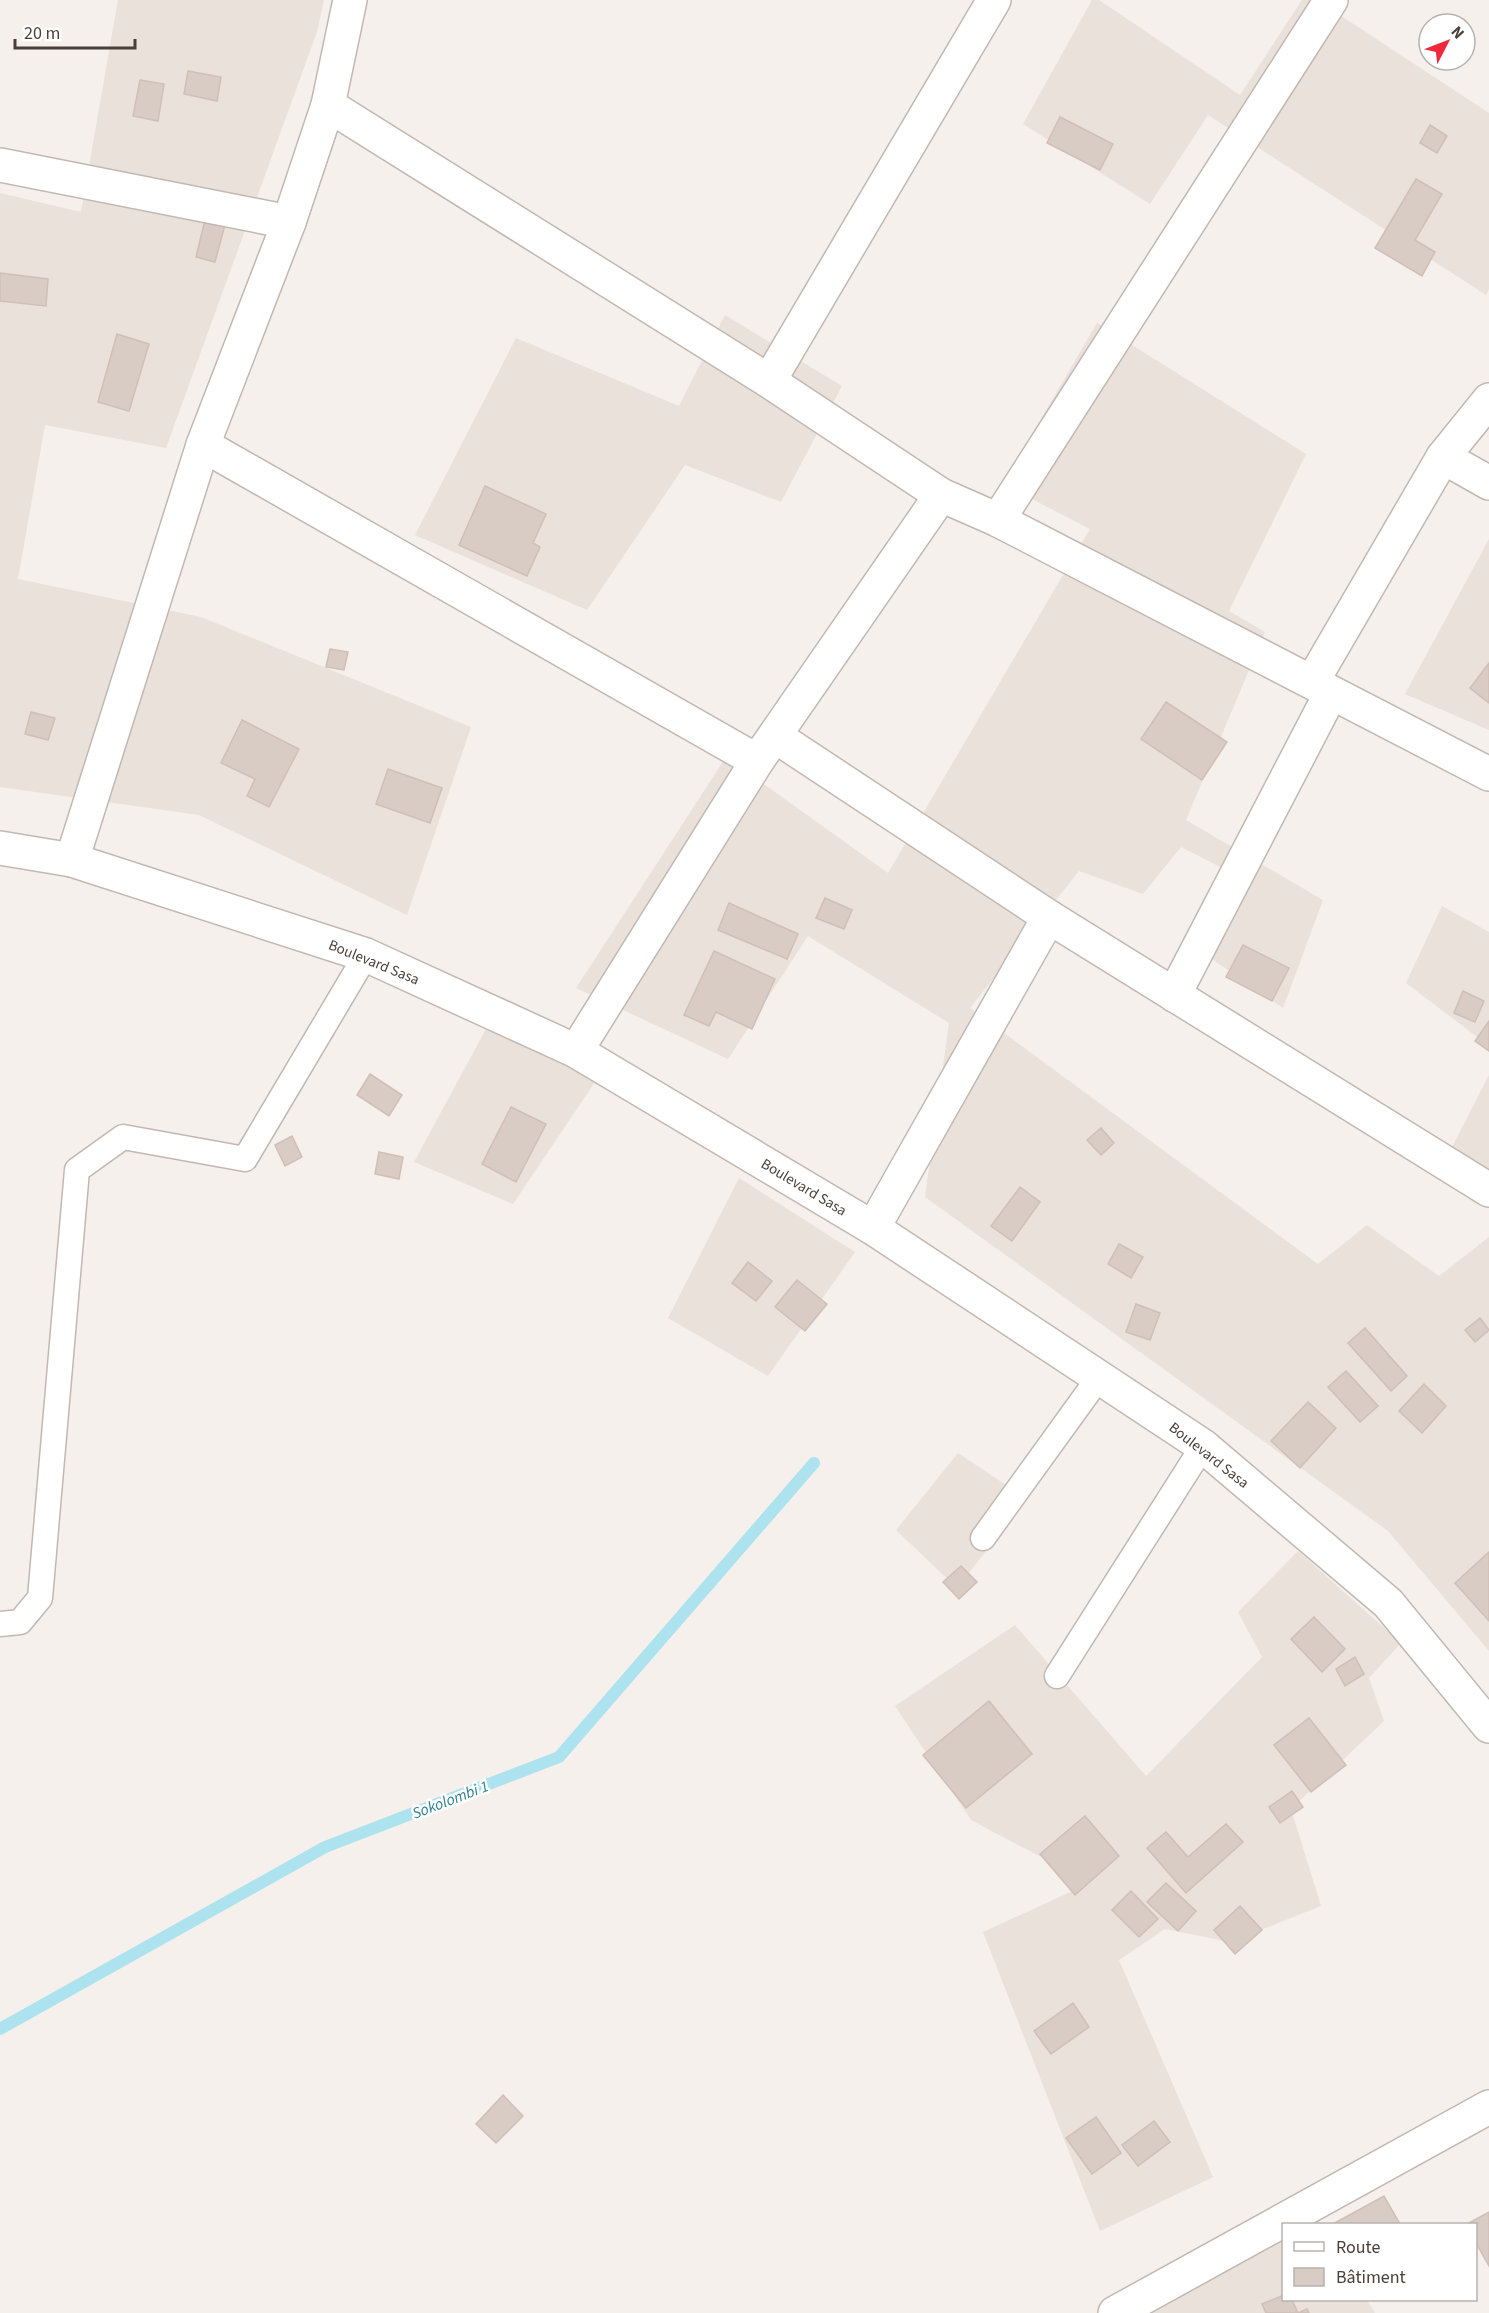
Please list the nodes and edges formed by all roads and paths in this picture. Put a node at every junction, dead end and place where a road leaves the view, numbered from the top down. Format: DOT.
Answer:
graph roads {
  1 [pos="350,0"];
  2 [pos="994,0"];
  3 [pos="1331,0"];
  4 [pos="328,105"];
  5 [pos="0,165"];
  6 [pos="289,222"];
  7 [pos="769,381"];
  8 [pos="1489,400"];
  9 [pos="203,445"];
  10 [pos="1443,457"];
  11 [pos="1489,483"];
  12 [pos="941,495"];
  13 [pos="998,520"];
  14 [pos="1322,687"];
  15 [pos="766,749"];
  16 [pos="1489,774"];
  17 [pos="0,848"];
  18 [pos="72,860"];
  19 [pos="1048,917"];
  20 [pos="366,955"];
  21 [pos="1174,995"];
  22 [pos="576,1051"];
  23 [pos="1489,1190"];
  24 [pos="873,1228"];
  25 [pos="1100,1376"];
  26 [pos="1203,1446"];
  27 [pos="983,1538"];
  28 [pos="0,1624"];
  29 [pos="1058,1676"];
  30 [pos="1489,1726"];
  31 [pos="1489,2107"];
  32 [pos="1114,2313"];
  1 -- 4 [label="street"];
  2 -- 7 [label="street"];
  3 -- 13 [label="street"];
  4 -- 6 [label="street"];
  4 -- 7 [label="street"];
  5 -- 6 [label="street"];
  6 -- 9 [label="street"];
  7 -- 12 [label="street"];
  8 -- 10 [label="street"];
  9 -- 15 [label="street"];
  9 -- 18 [label="street"];
  10 -- 11 [label="street"];
  10 -- 14 [label="street"];
  12 -- 13 [label="street"];
  12 -- 15 [label="street"];
  13 -- 14 [label="street"];
  14 -- 16 [label="street"];
  14 -- 21 [label="street"];
  15 -- 19 [label="street"];
  15 -- 22 [label="street"];
  17 -- 18 [label="street, Boulevard Sasa"];
  18 -- 20 [label="street, Boulevard Sasa"];
  19 -- 21 [label="street"];
  19 -- 24 [label="street"];
  20 -- 22 [label="street, Boulevard Sasa"];
  20 -- 28 [label="lane"];
  21 -- 23 [label="street"];
  22 -- 24 [label="street, Boulevard Sasa"];
  24 -- 25 [label="street, Boulevard Sasa"];
  25 -- 26 [label="street, Boulevard Sasa"];
  25 -- 27 [label="lane"];
  26 -- 29 [label="lane"];
  26 -- 30 [label="street, Boulevard Sasa"];
  31 -- 32 [label="street"];
}
